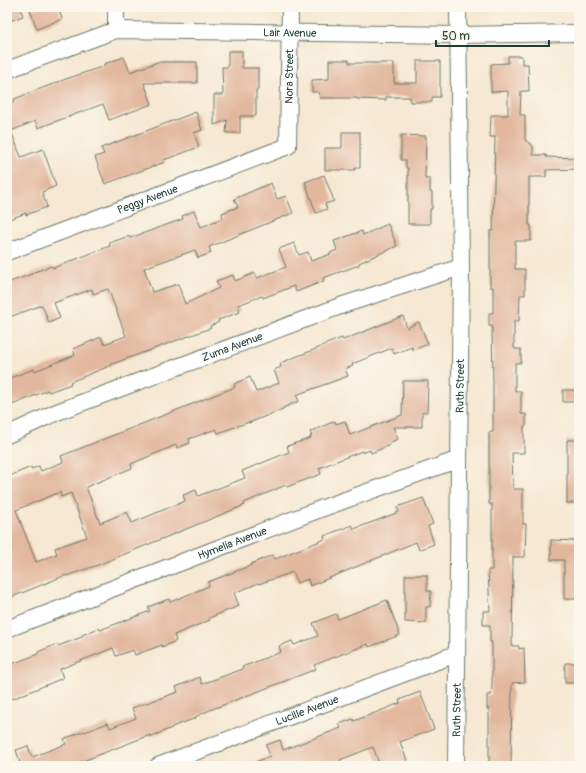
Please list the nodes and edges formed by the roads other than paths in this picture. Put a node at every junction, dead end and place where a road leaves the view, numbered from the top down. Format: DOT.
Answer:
graph roads {
  1 [pos="116,7"];
  2 [pos="290,7"];
  3 [pos="458,7"];
  4 [pos="116,30"];
  5 [pos="290,33"];
  6 [pos="579,33"];
  7 [pos="458,35"];
  8 [pos="7,70"];
  9 [pos="288,146"];
  10 [pos="7,252"];
  11 [pos="460,267"];
  12 [pos="7,435"];
  13 [pos="459,460"];
  14 [pos="7,629"];
  15 [pos="456,654"];
  16 [pos="158,766"];
  17 [pos="456,766"];
  1 -- 4 [label="street"];
  2 -- 5 [label="street, Nora Street"];
  3 -- 7 [label="street, Ruth Street"];
  4 -- 5 [label="street, Lair Avenue"];
  4 -- 8 [label="street, Lair Avenue"];
  5 -- 7 [label="street, Lair Avenue"];
  5 -- 9 [label="street, Nora Street"];
  6 -- 7 [label="street, Lair Avenue"];
  7 -- 11 [label="street, Ruth Street"];
  9 -- 10 [label="street, Peggy Avenue"];
  11 -- 12 [label="street, Zuma Avenue"];
  11 -- 13 [label="street, Ruth Street"];
  13 -- 14 [label="street, Hymelia Avenue"];
  13 -- 15 [label="street, Ruth Street"];
  15 -- 16 [label="street, Lucille Avenue"];
  15 -- 17 [label="street, Ruth Street"];
}
